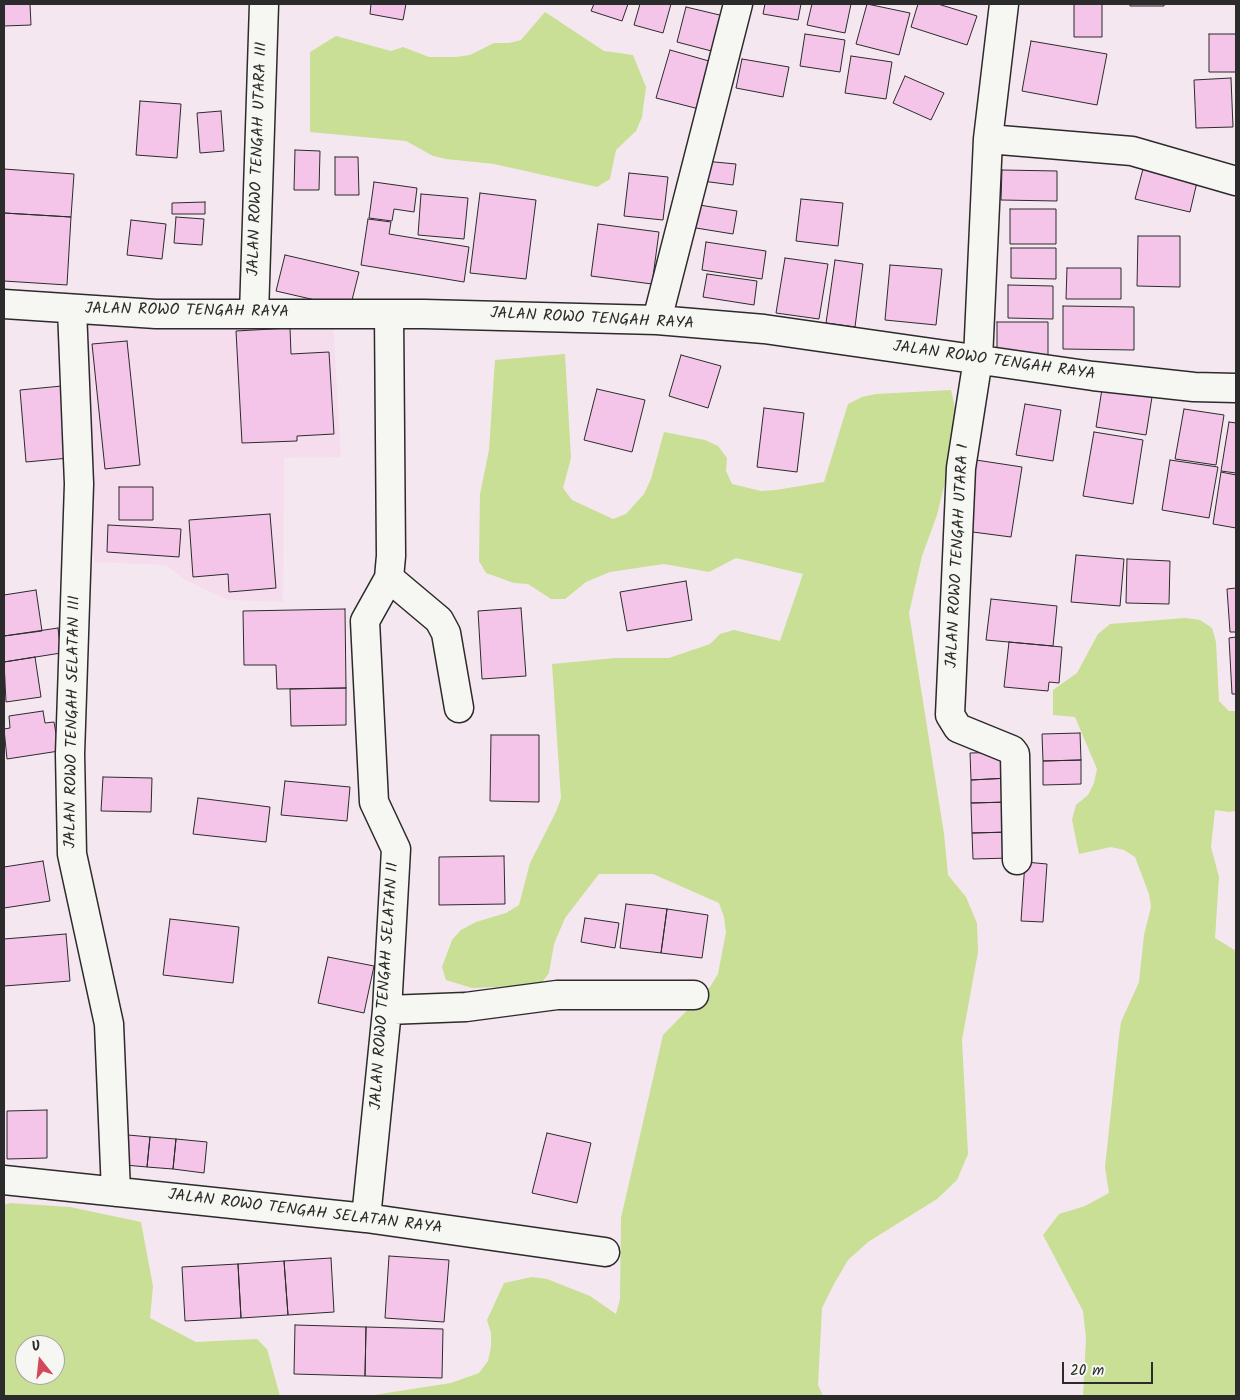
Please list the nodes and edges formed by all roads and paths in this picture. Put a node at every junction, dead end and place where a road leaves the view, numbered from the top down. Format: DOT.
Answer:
graph roads {
  1 [pos="264,4"];
  2 [pos="738,4"];
  3 [pos="1004,4"];
  4 [pos="988,139"];
  5 [pos="1236,181"];
  6 [pos="4,304"];
  7 [pos="72,309"];
  8 [pos="254,314"];
  9 [pos="390,314"];
  10 [pos="657,320"];
  11 [pos="978,359"];
  12 [pos="1236,388"];
  13 [pos="389,578"];
  14 [pos="458,708"];
  15 [pos="1017,860"];
  16 [pos="694,995"];
  17 [pos="388,1010"];
  18 [pos="4,1180"];
  19 [pos="116,1192"];
  20 [pos="366,1218"];
  21 [pos="605,1252"];
  1 -- 8 [label="street, JALAN ROWO TENGAH UTARA III"];
  2 -- 10 [label="street"];
  3 -- 4 [label="street, JALAN ROWO TENGAH UTARA I"];
  4 -- 5 [label="street"];
  4 -- 11 [label="street, JALAN ROWO TENGAH UTARA I"];
  6 -- 7 [label="street, JALAN ROWO TENGAH RAYA"];
  7 -- 8 [label="street, JALAN ROWO TENGAH RAYA"];
  7 -- 19 [label="street, JALAN ROWO TENGAH SELATAN III"];
  8 -- 9 [label="street, JALAN ROWO TENGAH RAYA"];
  9 -- 10 [label="street, JALAN ROWO TENGAH RAYA"];
  9 -- 13 [label="street, JALAN ROWO TENGAH SELATAN II"];
  10 -- 11 [label="street, JALAN ROWO TENGAH RAYA"];
  11 -- 12 [label="street, JALAN ROWO TENGAH RAYA"];
  11 -- 15 [label="street, JALAN ROWO TENGAH UTARA I"];
  13 -- 14 [label="street"];
  13 -- 17 [label="street, JALAN ROWO TENGAH SELATAN II"];
  16 -- 17 [label="street"];
  17 -- 20 [label="street, JALAN ROWO TENGAH SELATAN II"];
  18 -- 19 [label="street, JALAN ROWO TENGAH SELATAN RAYA"];
  19 -- 20 [label="street, JALAN ROWO TENGAH SELATAN RAYA"];
  20 -- 21 [label="street, JALAN ROWO TENGAH SELATAN RAYA"];
}
